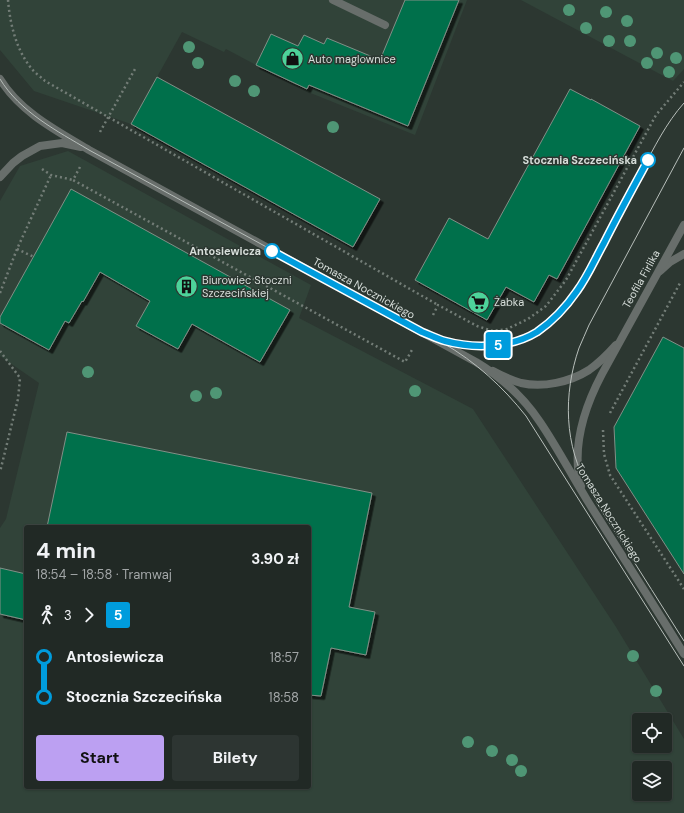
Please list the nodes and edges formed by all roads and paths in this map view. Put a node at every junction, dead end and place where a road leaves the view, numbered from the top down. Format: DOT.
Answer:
graph roads {
  1 [pos="8,0"];
  2 [pos="333,0"];
  3 [pos="385,25"];
  4 [pos="135,69"];
  5 [pos="0,79"];
  6 [pos="684,82"];
  7 [pos="108,117"];
  8 [pos="89,150"];
  9 [pos="51,175"];
  10 [pos="0,178"];
  11 [pos="684,225"];
  12 [pos="17,249"];
  13 [pos="684,254"];
  14 [pos="34,257"];
  15 [pos="654,278"];
  16 [pos="680,282"];
  17 [pos="0,293"];
  18 [pos="438,305"];
  19 [pos="422,332"];
  20 [pos="618,344"];
  21 [pos="0,352"];
  22 [pos="476,362"];
  23 [pos="606,419"];
  24 [pos="603,425"];
  25 [pos="0,472"];
  26 [pos="583,494"];
  27 [pos="684,589"];
  28 [pos="684,654"];
  1 -- 7 [label="path"];
  2 -- 3 [label="street"];
  4 -- 7 [label="path"];
  5 -- 8 [label="street, Tomasza Nocznickiego"];
  6 -- 18 [label="path"];
  7 -- 8 [label="path"];
  7 -- 18 [label="path"];
  8 -- 10 [label="street"];
  8 -- 19 [label="street, Tomasza Nocznickiego"];
  8 -- 19 [label="path"];
  9 -- 12 [label="path"];
  11 -- 15 [label="street, Teofila Firlika"];
  12 -- 14 [label="path"];
  12 -- 17 [label="path"];
  13 -- 15 [label="street"];
  15 -- 20 [label="street, Teofila Firlika"];
  16 -- 23 [label="path"];
  18 -- 19 [label="path"];
  19 -- 22 [label="street, Tomasza Nocznickiego"];
  20 -- 22 [label="street, Teofila Firlika"];
  20 -- 26 [label="street, Teofila Firlika"];
  21 -- 25 [label="path"];
  22 -- 26 [label="street, Tomasza Nocznickiego"];
  24 -- 27 [label="path"];
  26 -- 28 [label="street, Tomasza Nocznickiego"];
}
